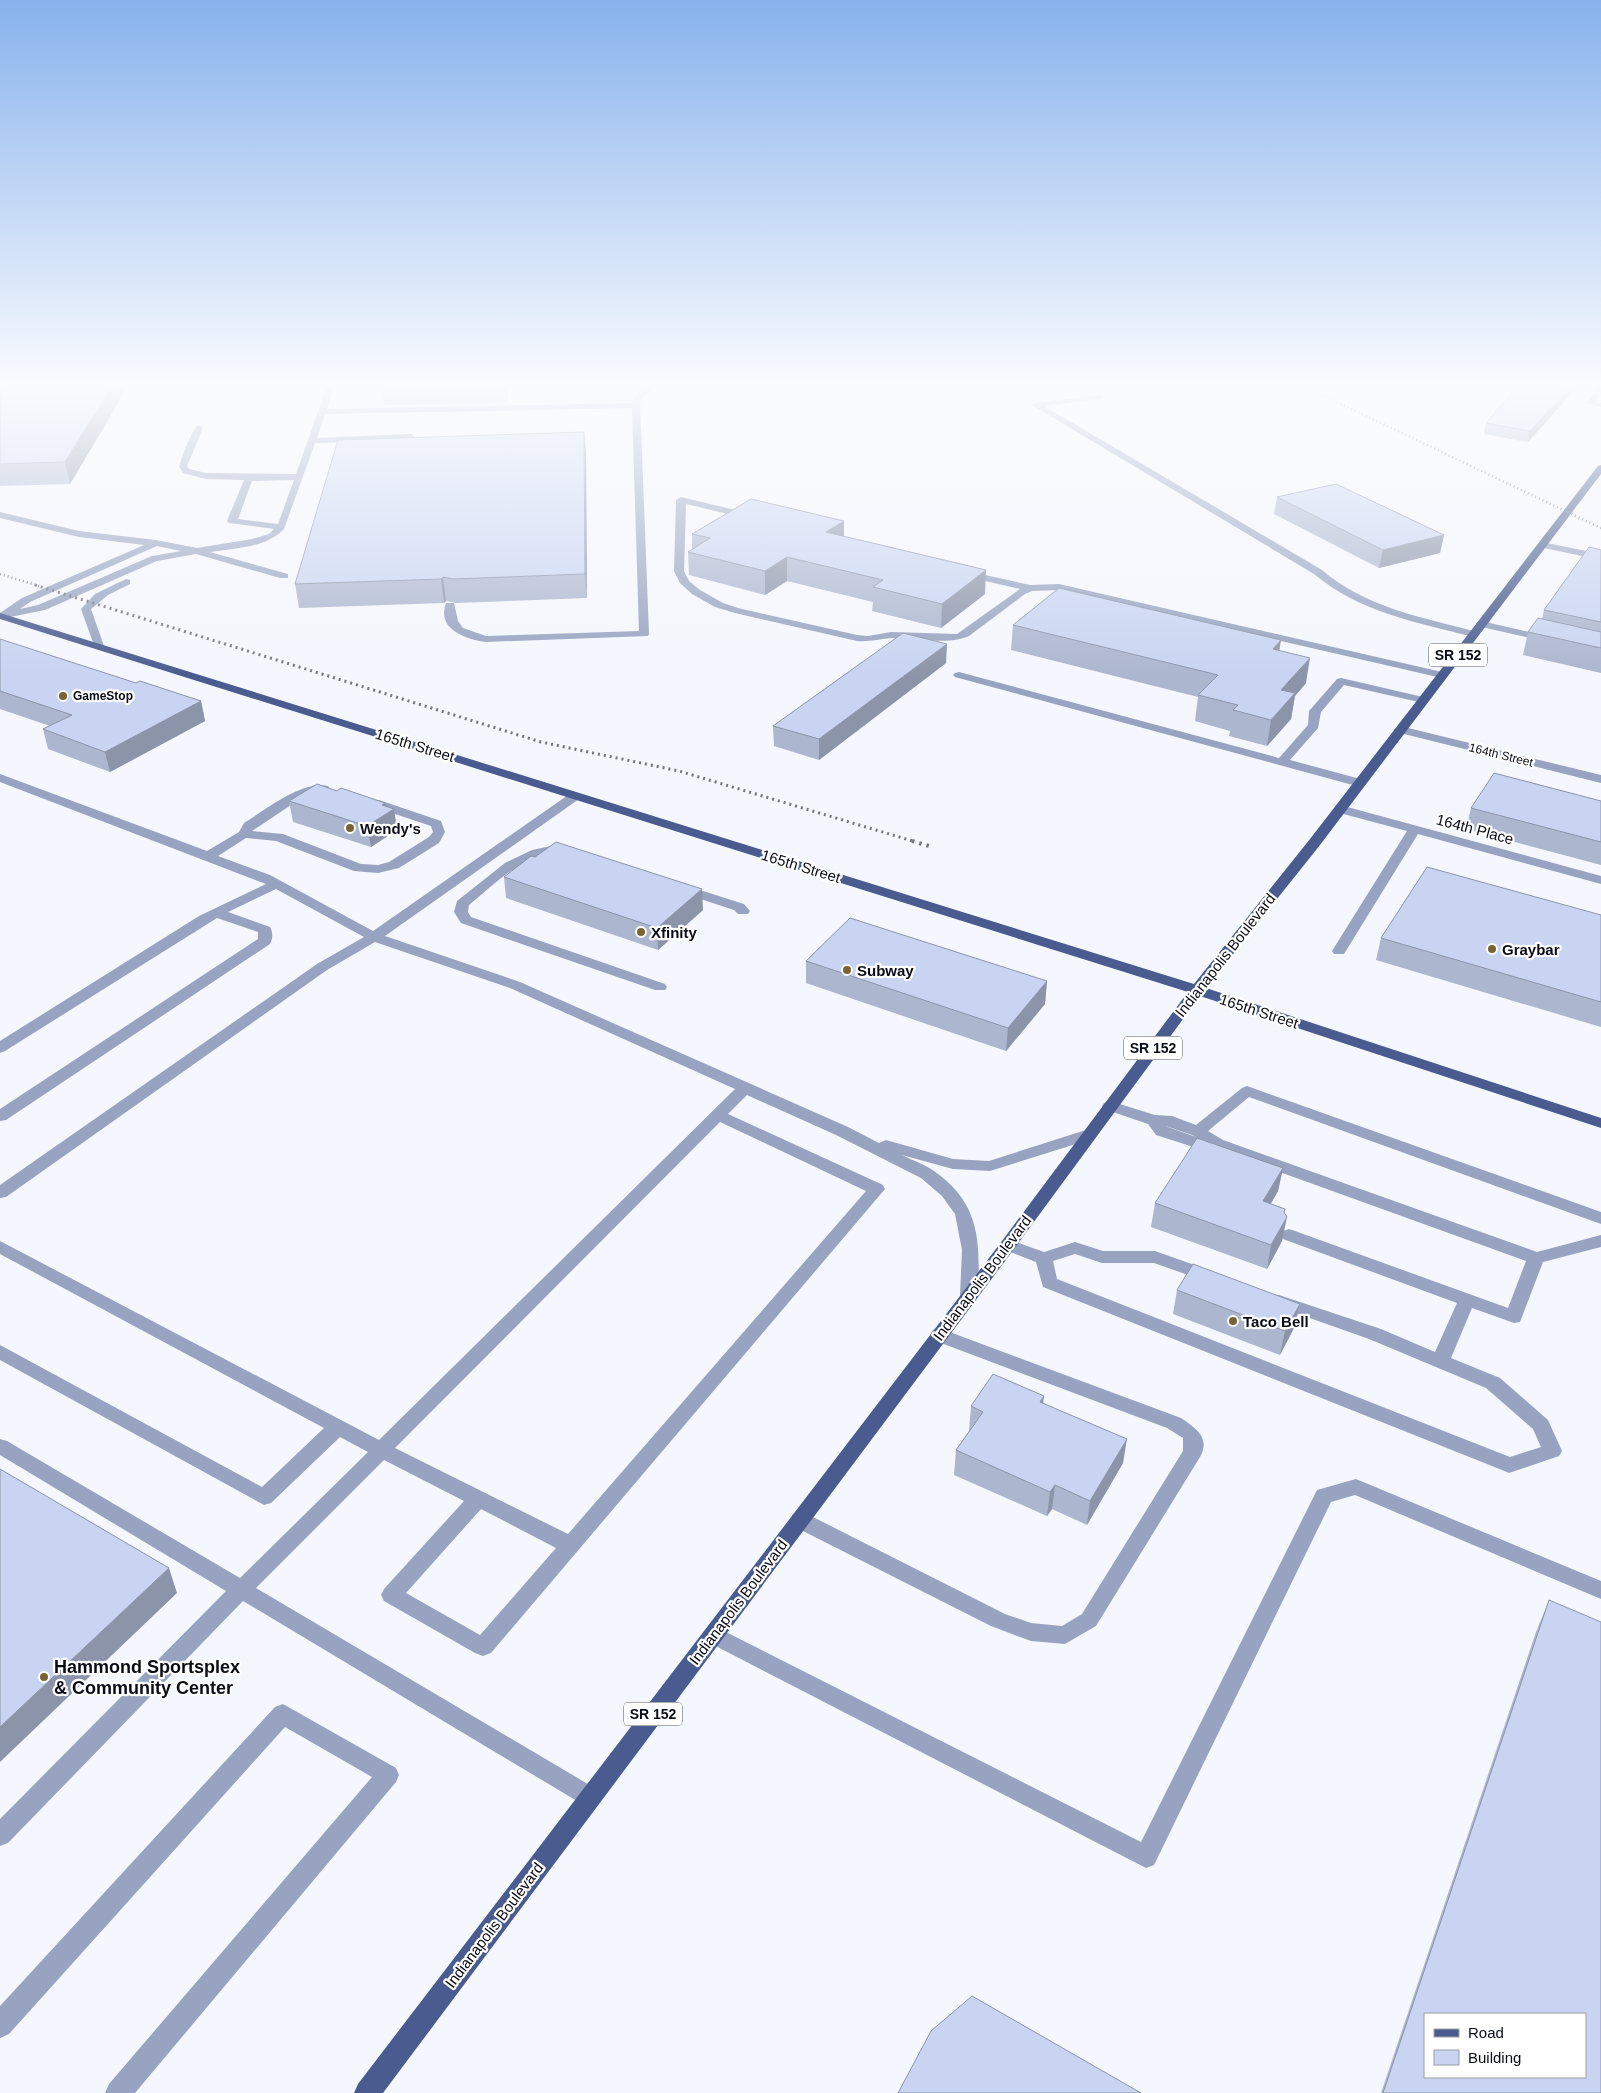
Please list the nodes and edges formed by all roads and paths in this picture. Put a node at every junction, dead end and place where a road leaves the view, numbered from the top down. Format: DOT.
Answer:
graph roads {
  1 [pos="247,481"];
  2 [pos="298,481"];
  3 [pos="639,481"];
  4 [pos="1163,481"];
  5 [pos="1591,481"];
  6 [pos="0,515"];
  7 [pos="756,518"];
  8 [pos="281,527"];
  9 [pos="156,543"];
  10 [pos="1542,545"];
  11 [pos="196,551"];
  12 [pos="1601,557"];
  13 [pos="956,571"];
  14 [pos="284,576"];
  15 [pos="1030,588"];
  16 [pos="450,604"];
  17 [pos="1,616"];
  18 [pos="1481,624"];
  19 [pos="1474,634"];
  20 [pos="1555,640"];
  21 [pos="98,646"];
  22 [pos="1442,675"];
  23 [pos="959,676"];
  24 [pos="1423,700"];
  25 [pos="1400,730"];
  26 [pos="1282,762"];
  27 [pos="0,778"];
  28 [pos="1601,779"];
  29 [pos="1360,783"];
  30 [pos="334,790"];
  31 [pos="575,796"];
  32 [pos="362,798"];
  33 [pos="1340,809"];
  34 [pos="1415,829"];
  35 [pos="244,834"];
  36 [pos="583,855"];
  37 [pos="210,856"];
  38 [pos="1601,880"];
  39 [pos="276,884"];
  40 [pos="668,884"];
  41 [pos="743,912"];
  42 [pos="217,913"];
  43 [pos="374,937"];
  44 [pos="1339,951"];
  45 [pos="660,987"];
  46 [pos="1197,990"];
  47 [pos="0,1048"];
  48 [pos="745,1088"];
  49 [pos="1110,1106"];
  50 [pos="718,1115"];
  51 [pos="0,1116"];
  52 [pos="1154,1120"];
  53 [pos="1601,1123"];
  54 [pos="842,1131"];
  55 [pos="1198,1131"];
  56 [pos="1089,1134"];
  57 [pos="1217,1144"];
  58 [pos="0,1193"];
  59 [pos="1601,1218"];
  60 [pos="1289,1235"];
  61 [pos="1601,1241"];
  62 [pos="1008,1245"];
  63 [pos="0,1247"];
  64 [pos="1044,1258"];
  65 [pos="1536,1258"];
  66 [pos="1229,1283"];
  67 [pos="969,1295"];
  68 [pos="1265,1296"];
  69 [pos="1467,1300"];
  70 [pos="939,1335"];
  71 [pos="0,1352"];
  72 [pos="1442,1360"];
  73 [pos="338,1427"];
  74 [pos="0,1446"];
  75 [pos="381,1450"];
  76 [pos="478,1499"];
  77 [pos="800,1520"];
  78 [pos="570,1545"];
  79 [pos="241,1590"];
  80 [pos="1601,1590"];
  81 [pos="713,1635"];
  82 [pos="590,1797"];
  83 [pos="0,1835"];
  84 [pos="0,2025"];
  85 [pos="118,2093"];
  86 [pos="367,2093"];
  1 -- 8 [label="street"];
  2 -- 8 [label="street"];
  3 -- 16 [label="street"];
  4 -- 19 [label="street"];
  5 -- 10 [label="main road, Indianapolis Boulevard / SR 152"];
  6 -- 9 [label="street"];
  7 -- 15 [label="street"];
  8 -- 11 [label="street"];
  9 -- 11 [label="street"];
  9 -- 17 [label="street"];
  10 -- 12 [label="street"];
  10 -- 18 [label="main road, Indianapolis Boulevard / SR 152"];
  11 -- 14 [label="street"];
  11 -- 17 [label="street"];
  11 -- 21 [label="street"];
  13 -- 15 [label="street"];
  15 -- 22 [label="street"];
  17 -- 21 [label="main road, 165th Street"];
  18 -- 19 [label="main road, Indianapolis Boulevard / SR 152"];
  18 -- 20 [label="street"];
  19 -- 22 [label="main road, Indianapolis Boulevard / SR 152"];
  21 -- 31 [label="main road, 165th Street"];
  22 -- 24 [label="main road, Indianapolis Boulevard / SR 152"];
  23 -- 26 [label="street"];
  24 -- 25 [label="main road, Indianapolis Boulevard / SR 152"];
  24 -- 26 [label="street"];
  25 -- 28 [label="street, 164th Street"];
  25 -- 29 [label="main road, Indianapolis Boulevard / SR 152"];
  26 -- 29 [label="street"];
  27 -- 37 [label="street"];
  29 -- 33 [label="main road, Indianapolis Boulevard / SR 152"];
  30 -- 35 [label="street"];
  31 -- 43 [label="street"];
  31 -- 46 [label="main road, 165th Street"];
  32 -- 35 [label="street"];
  33 -- 34 [label="street, 164th Place"];
  33 -- 46 [label="main road, Indianapolis Boulevard / SR 152"];
  34 -- 38 [label="street, 164th Place"];
  34 -- 44 [label="street"];
  35 -- 37 [label="street"];
  36 -- 45 [label="street"];
  37 -- 39 [label="street"];
  39 -- 42 [label="street"];
  39 -- 43 [label="street"];
  40 -- 41 [label="street"];
  42 -- 47 [label="street"];
  42 -- 51 [label="street"];
  43 -- 48 [label="street"];
  43 -- 58 [label="street"];
  46 -- 49 [label="main road, Indianapolis Boulevard / SR 152"];
  46 -- 53 [label="main road, 165th Street"];
  48 -- 50 [label="street"];
  48 -- 54 [label="street"];
  49 -- 52 [label="street"];
  49 -- 56 [label="main road, Indianapolis Boulevard / SR 152"];
  50 -- 75 [label="street"];
  50 -- 78 [label="street"];
  52 -- 55 [label="street"];
  52 -- 57 [label="street"];
  54 -- 56 [label="street"];
  54 -- 67 [label="street"];
  55 -- 57 [label="street"];
  55 -- 59 [label="street"];
  56 -- 62 [label="main road, Indianapolis Boulevard / SR 152"];
  57 -- 65 [label="street"];
  60 -- 69 [label="street"];
  61 -- 65 [label="street"];
  62 -- 64 [label="street"];
  62 -- 67 [label="main road, Indianapolis Boulevard / SR 152"];
  63 -- 73 [label="street"];
  64 -- 66 [label="street"];
  64 -- 72 [label="street"];
  65 -- 69 [label="street"];
  67 -- 70 [label="main road, Indianapolis Boulevard / SR 152"];
  68 -- 72 [label="street"];
  69 -- 72 [label="street"];
  70 -- 77 [label="main road, Indianapolis Boulevard / SR 152"];
  70 -- 77 [label="street"];
  71 -- 73 [label="street"];
  73 -- 75 [label="street"];
  74 -- 79 [label="street"];
  75 -- 76 [label="street"];
  75 -- 79 [label="street"];
  76 -- 78 [label="street"];
  76 -- 78 [label="street"];
  77 -- 81 [label="main road, Indianapolis Boulevard / SR 152"];
  79 -- 82 [label="street"];
  79 -- 83 [label="street"];
  80 -- 81 [label="street"];
  81 -- 82 [label="main road, Indianapolis Boulevard / SR 152"];
  82 -- 86 [label="main road, Indianapolis Boulevard / SR 152"];
  84 -- 85 [label="street"];
}
